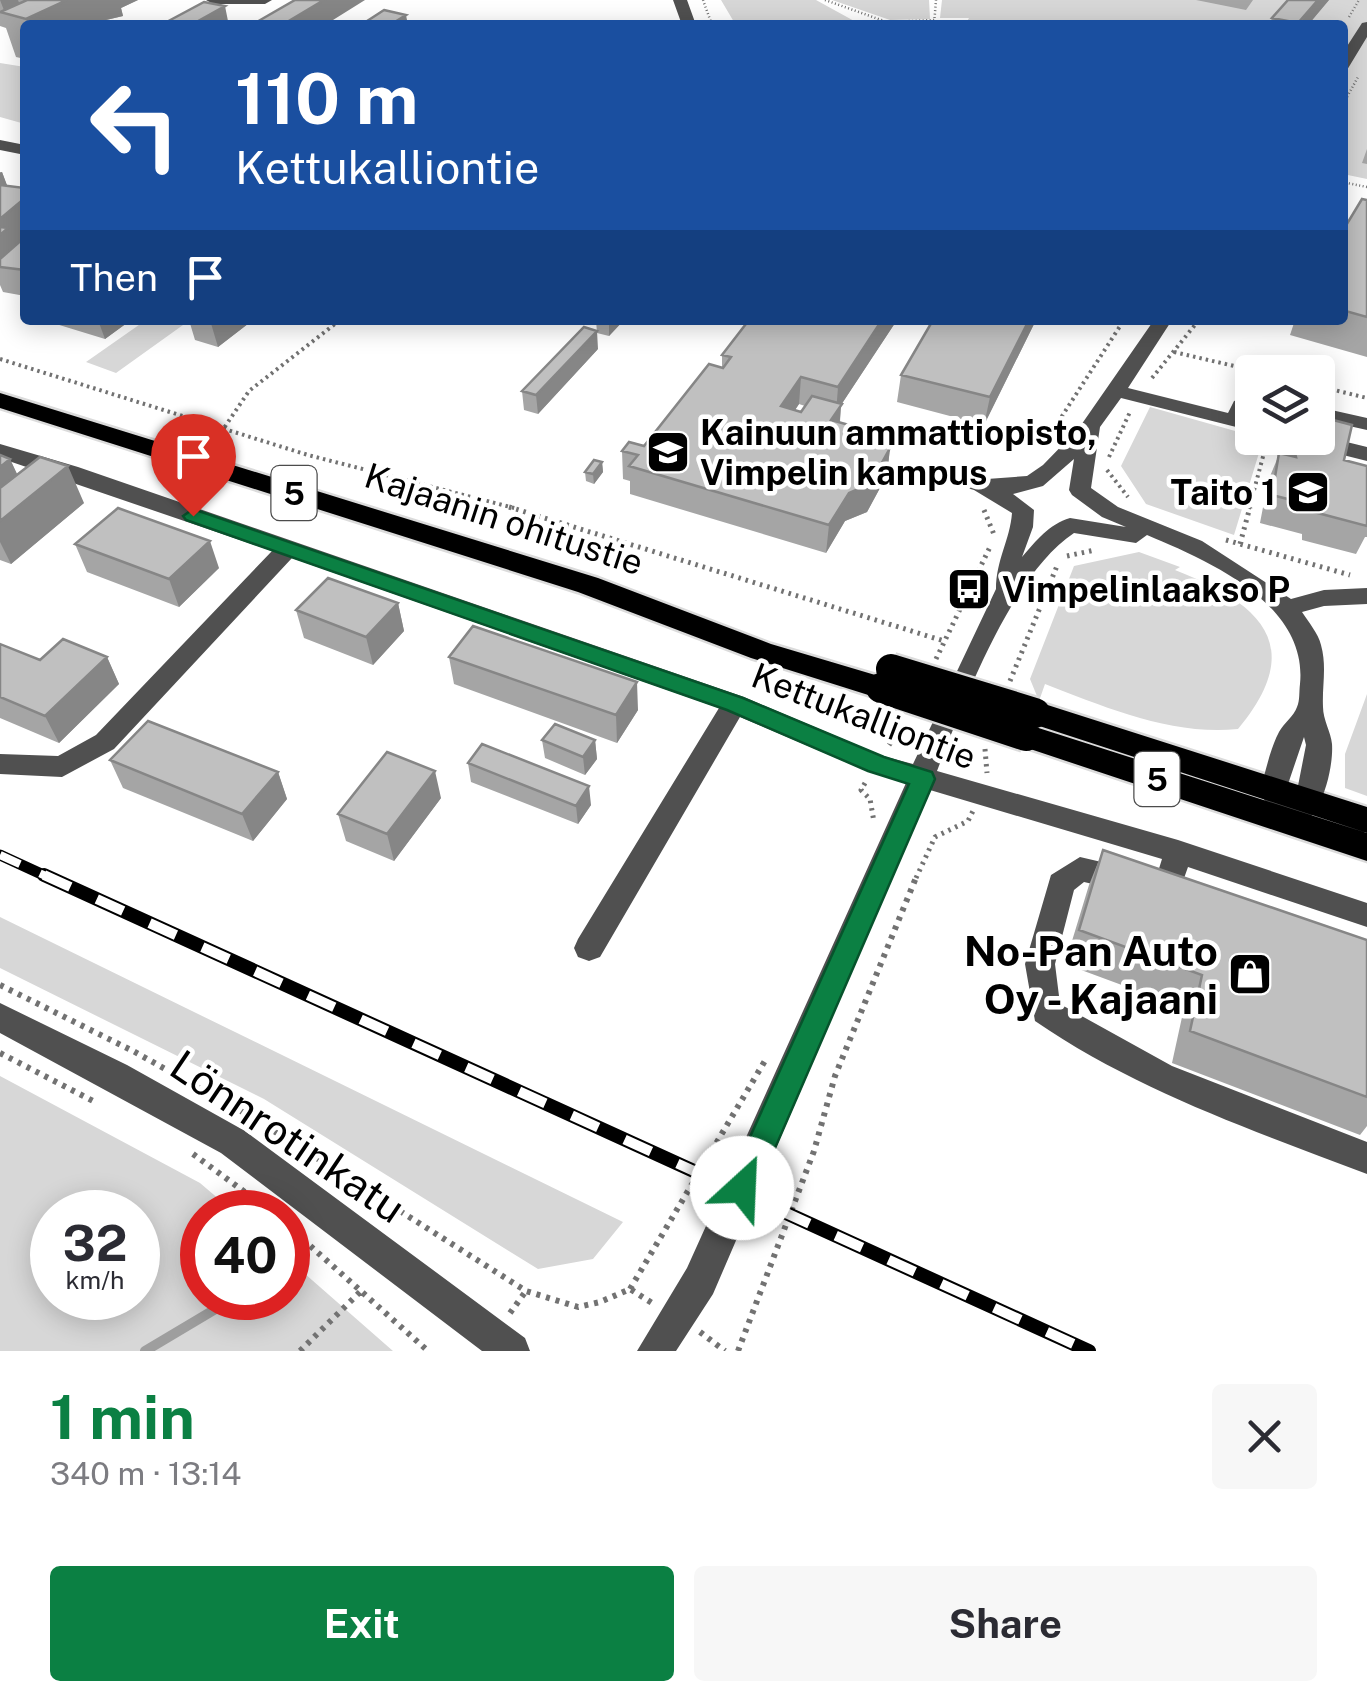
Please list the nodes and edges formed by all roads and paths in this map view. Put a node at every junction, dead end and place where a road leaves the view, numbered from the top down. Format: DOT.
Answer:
graph roads {
  1 [pos="212,0"];
  2 [pos="265,0"];
  3 [pos="825,0"];
  4 [pos="881,20"];
  5 [pos="1367,28"];
  6 [pos="1348,57"];
  7 [pos="1359,76"];
  8 [pos="1348,97"];
  9 [pos="334,325"];
  10 [pos="1159,325"];
  11 [pos="1174,352"];
  12 [pos="0,359"];
  13 [pos="1235,366"];
  14 [pos="1113,390"];
  15 [pos="1335,390"];
  16 [pos="1367,398"];
  17 [pos="0,400"];
  18 [pos="1335,416"];
  19 [pos="1235,421"];
  20 [pos="1367,424"];
  21 [pos="1090,426"];
  22 [pos="224,428"];
  23 [pos="188,444"];
  24 [pos="1335,446"];
  25 [pos="0,451"];
  26 [pos="1367,454"];
  27 [pos="1264,455"];
  28 [pos="932,473"];
  29 [pos="1034,482"];
  30 [pos="982,485"];
  31 [pos="1080,490"];
  32 [pos="1023,510"];
  33 [pos="1070,525"];
  34 [pos="1240,544"];
  35 [pos="1218,548"];
  36 [pos="287,549"];
  37 [pos="1367,580"];
  38 [pos="1008,589"];
  39 [pos="1367,596"];
  40 [pos="1288,608"];
  41 [pos="944,640"];
  42 [pos="735,704"];
  43 [pos="1310,710"];
  44 [pos="910,714"];
  45 [pos="1031,725"];
  46 [pos="0,764"];
  47 [pos="876,764"];
  48 [pos="923,779"];
  49 [pos="1273,790"];
  50 [pos="980,797"];
  51 [pos="1298,811"];
  52 [pos="1367,820"];
  53 [pos="873,828"];
  54 [pos="1367,847"];
  55 [pos="1178,852"];
  56 [pos="1367,915"];
  57 [pos="589,948"];
  58 [pos="0,985"];
  59 [pos="0,1018"];
  60 [pos="773,1046"];
  61 [pos="0,1052"];
  62 [pos="110,1109"];
  63 [pos="178,1146"];
  64 [pos="1367,1158"];
  65 [pos="241,1190"];
  66 [pos="310,1245"];
  67 [pos="362,1290"];
  68 [pos="630,1290"];
  69 [pos="678,1319"];
  70 [pos="300,1351"];
  71 [pos="428,1351"];
  72 [pos="512,1351"];
  73 [pos="655,1351"];
  74 [pos="738,1351"];
  1 -- 2 [label="street"];
  3 -- 4 [label="path"];
  5 -- 6 [label="street"];
  7 -- 8 [label="path"];
  9 -- 22 [label="path"];
  10 -- 14 [label="street"];
  11 -- 13 [label="path"];
  12 -- 22 [label="path"];
  14 -- 19 [label="street"];
  14 -- 21 [label="street"];
  15 -- 16 [label="path"];
  17 -- 45 [label="highway, Kajaanin ohitustie / 5, bridge"];
  18 -- 20 [label="street"];
  21 -- 29 [label="street"];
  21 -- 31 [label="street"];
  22 -- 23 [label="path"];
  22 -- 41 [label="path"];
  24 -- 26 [label="street"];
  25 -- 36 [label="street, Kettukalliontie"];
  27 -- 34 [label="path"];
  28 -- 30 [label="street"];
  29 -- 30 [label="street"];
  29 -- 31 [label="street"];
  29 -- 32 [label="street"];
  30 -- 32 [label="street"];
  31 -- 33 [label="street"];
  31 -- 35 [label="street"];
  32 -- 33 [label="street"];
  32 -- 38 [label="street"];
  33 -- 35 [label="street"];
  33 -- 38 [label="street"];
  34 -- 35 [label="path"];
  34 -- 37 [label="path"];
  35 -- 40 [label="street"];
  36 -- 42 [label="street, Kettukalliontie"];
  36 -- 46 [label="street"];
  38 -- 48 [label="street"];
  39 -- 40 [label="street"];
  40 -- 43 [label="street"];
  42 -- 47 [label="street, Kettukalliontie"];
  42 -- 57 [label="street"];
  43 -- 49 [label="street"];
  43 -- 51 [label="street"];
  44 -- 47 [label="path"];
  45 -- 49 [label="highway, Kajaanin ohitustie / 5"];
  45 -- 51 [label="highway, Kajaanin ohitustie / 5"];
  47 -- 48 [label="street, Kettukalliontie"];
  47 -- 53 [label="path"];
  48 -- 50 [label="street, Kettukalliontie"];
  48 -- 69 [label="street"];
  49 -- 51 [label="highway, Kajaanin ohitustie / 5"];
  50 -- 55 [label="street, Kettukalliontie"];
  50 -- 74 [label="path"];
  51 -- 52 [label="highway, Kajaanin ohitustie / 5"];
  51 -- 54 [label="highway, Kajaanin ohitustie / 5"];
  55 -- 56 [label="street, Kettukalliontie"];
  55 -- 64 [label="street"];
  58 -- 68 [label="path"];
  59 -- 72 [label="street, Lönnrotinkatu"];
  60 -- 68 [label="path"];
  61 -- 62 [label="path"];
  63 -- 65 [label="path"];
  66 -- 67 [label="path"];
  67 -- 70 [label="path"];
  67 -- 71 [label="path"];
  68 -- 69 [label="path"];
  69 -- 73 [label="street"];
}
